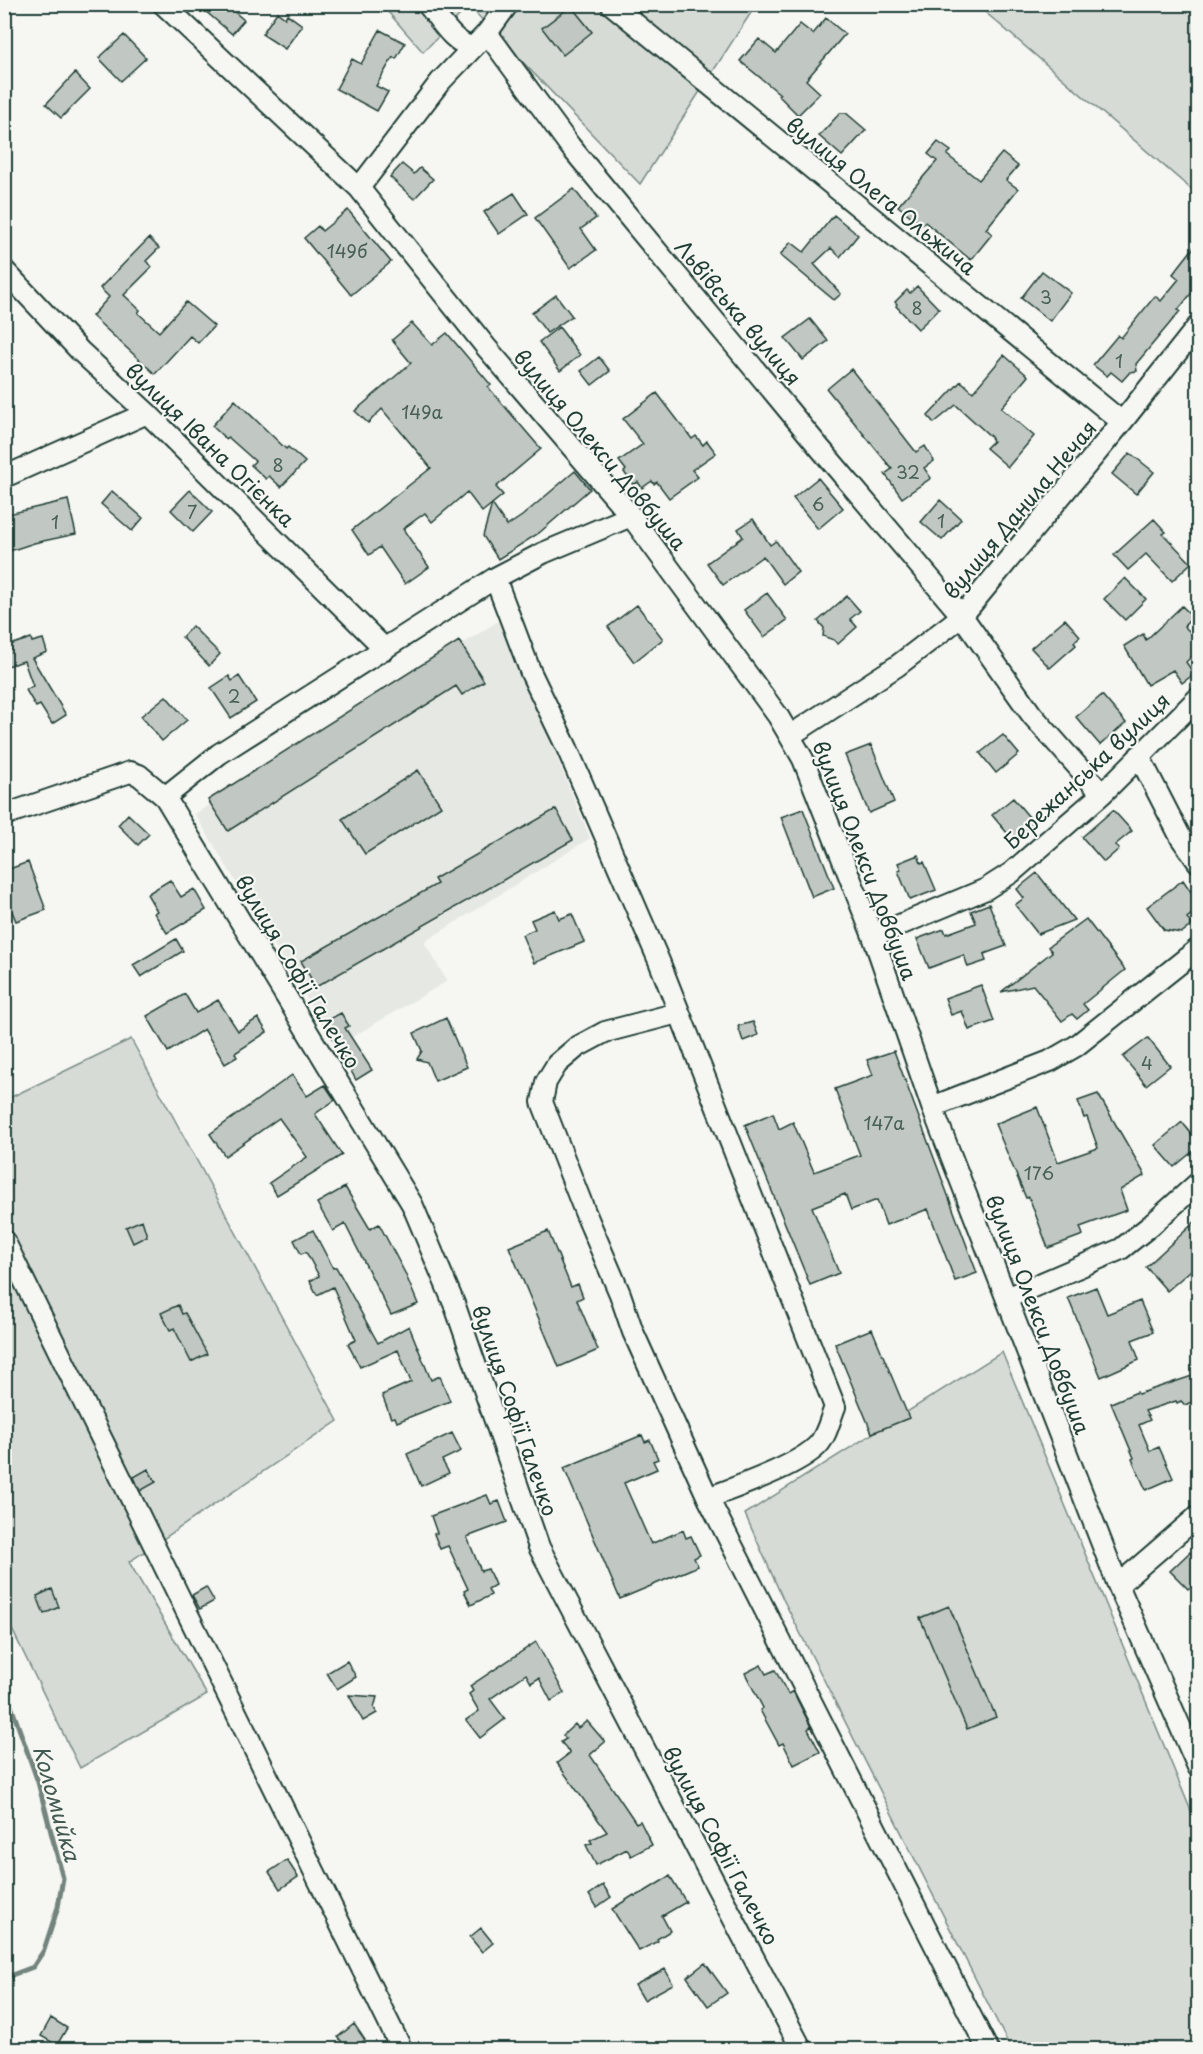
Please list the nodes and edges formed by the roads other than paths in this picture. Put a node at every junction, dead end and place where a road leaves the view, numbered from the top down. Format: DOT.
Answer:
graph roads {
  1 [pos="163,4"];
  2 [pos="428,4"];
  3 [pos="508,4"];
  4 [pos="611,4"];
  5 [pos="487,33"];
  6 [pos="473,47"];
  7 [pos="359,188"];
  8 [pos="4,270"];
  9 [pos="1198,326"];
  10 [pos="147,413"];
  11 [pos="1122,422"];
  12 [pos="4,477"];
  13 [pos="631,516"];
  14 [pos="495,578"];
  15 [pos="962,616"];
  16 [pos="385,649"];
  17 [pos="1198,698"];
  18 [pos="791,735"];
  19 [pos="1139,756"];
  20 [pos="1102,794"];
  21 [pos="165,797"];
  22 [pos="4,815"];
  23 [pos="1198,862"];
  24 [pos="873,936"];
  25 [pos="1198,949"];
  26 [pos="678,1012"];
  27 [pos="933,1107"];
  28 [pos="1198,1183"];
  29 [pos="4,1240"];
  30 [pos="1007,1298"];
  31 [pos="708,1498"];
  32 [pos="1198,1516"];
  33 [pos="1118,1585"];
  34 [pos="1198,1767"];
  35 [pos="402,2049"];
  36 [pos="802,2049"];
  37 [pos="988,2049"];
  1 -- 7 [label="street, вулиця Олекси Довбуша"];
  2 -- 6 [label="street"];
  3 -- 5 [label="street"];
  4 -- 11 [label="street, вулиця Олега Ольжича"];
  5 -- 6 [label="street"];
  5 -- 15 [label="street, Львівська вулиця"];
  6 -- 7 [label="street"];
  7 -- 13 [label="street, вулиця Олекси Довбуша"];
  8 -- 10 [label="street, вулиця Івана Огієнка"];
  9 -- 11 [label="street, вулиця Данила Нечая"];
  10 -- 12 [label="street"];
  10 -- 16 [label="street, вулиця Івана Огієнка"];
  11 -- 15 [label="street, вулиця Данила Нечая"];
  13 -- 14 [label="street"];
  13 -- 18 [label="street, вулиця Олекси Довбуша"];
  14 -- 16 [label="street"];
  14 -- 26 [label="street"];
  15 -- 18 [label="street, вулиця Данила Нечая"];
  15 -- 20 [label="street, Львівська вулиця"];
  16 -- 21 [label="street"];
  17 -- 19 [label="street, Бережанська вулиця"];
  18 -- 24 [label="street, вулиця Олекси Довбуша"];
  19 -- 20 [label="street, Бережанська вулиця"];
  19 -- 23 [label="street"];
  20 -- 24 [label="street, Бережанська вулиця"];
  21 -- 22 [label="street, вулиця Софії Галечко"];
  21 -- 36 [label="street, вулиця Софії Галечко"];
  24 -- 27 [label="street, вулиця Олекси Довбуша"];
  25 -- 27 [label="street"];
  26 -- 31 [label="street"];
  26 -- 31 [label="street"];
  27 -- 30 [label="street, вулиця Олекси Довбуша"];
  28 -- 30 [label="street"];
  29 -- 35 [label="street"];
  30 -- 33 [label="street, вулиця Олекси Довбуша"];
  31 -- 37 [label="street"];
  32 -- 33 [label="street"];
  33 -- 34 [label="street, вулиця Олекси Довбуша"];
}
